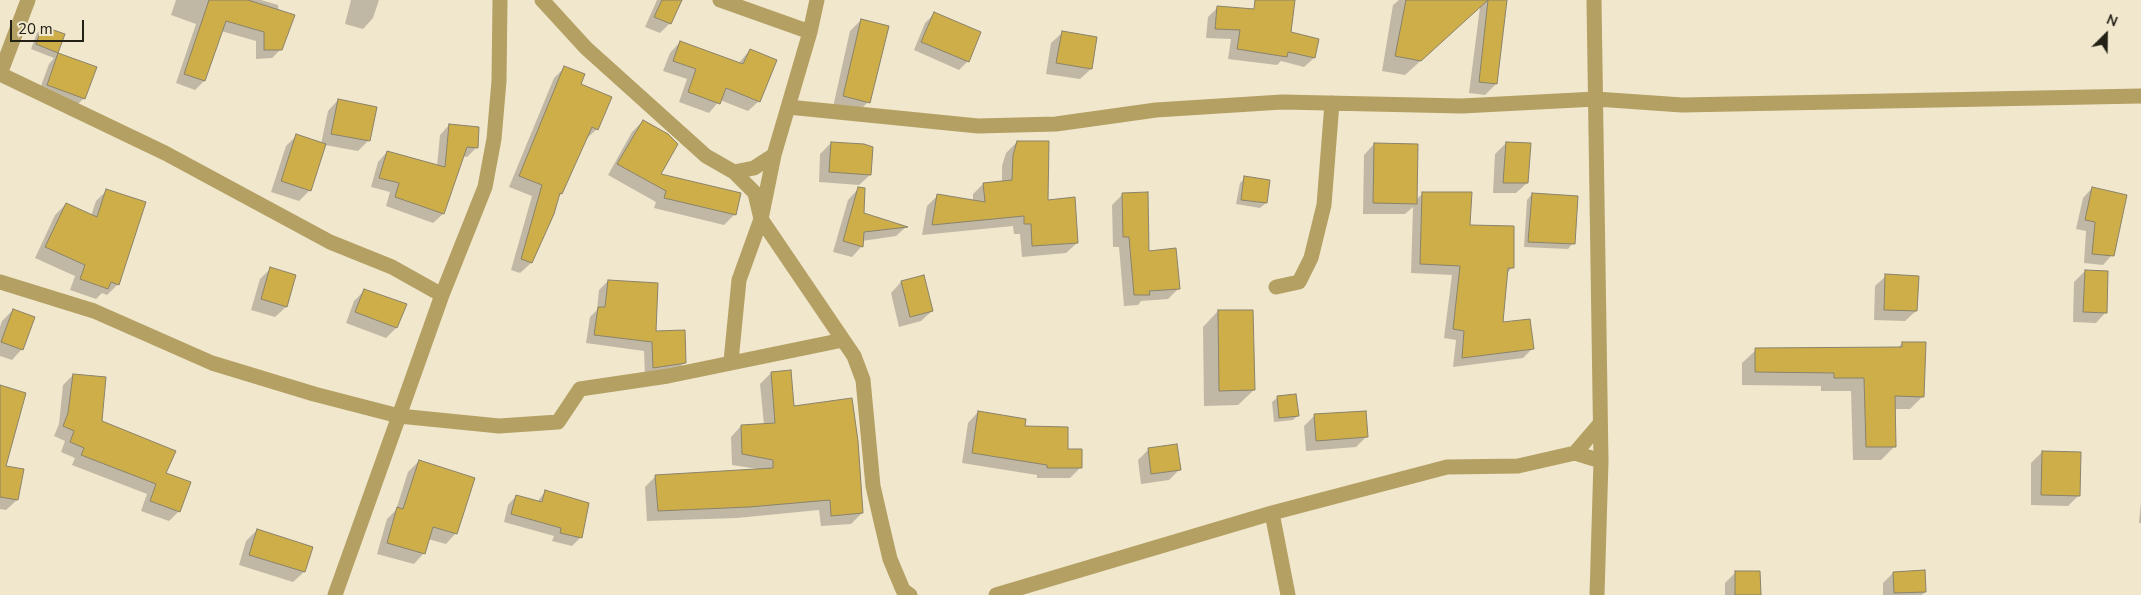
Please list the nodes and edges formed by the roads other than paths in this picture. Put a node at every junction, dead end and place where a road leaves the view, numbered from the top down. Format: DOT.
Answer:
graph roads {
  1 [pos="28,0"];
  2 [pos="500,0"];
  3 [pos="542,0"];
  4 [pos="720,0"];
  5 [pos="817,0"];
  6 [pos="1594,0"];
  7 [pos="810,32"];
  8 [pos="0,74"];
  9 [pos="2141,96"];
  10 [pos="1596,98"];
  11 [pos="1332,103"];
  12 [pos="788,106"];
  13 [pos="774,154"];
  14 [pos="734,172"];
  15 [pos="760,219"];
  16 [pos="0,282"];
  17 [pos="1276,287"];
  18 [pos="442,295"];
  19 [pos="843,340"];
  20 [pos="731,361"];
  21 [pos="399,416"];
  22 [pos="1599,425"];
  23 [pos="1576,453"];
  24 [pos="1600,461"];
  25 [pos="1272,514"];
  26 [pos="1025,591"];
  27 [pos="905,593"];
  28 [pos="335,595"];
  29 [pos="996,595"];
  30 [pos="1288,595"];
  31 [pos="1597,595"];
  1 -- 8 [label="street"];
  2 -- 18 [label="street"];
  3 -- 14 [label="street"];
  4 -- 7 [label="street"];
  5 -- 7 [label="street"];
  6 -- 10 [label="street"];
  7 -- 12 [label="street"];
  8 -- 18 [label="street"];
  9 -- 10 [label="street"];
  10 -- 11 [label="street"];
  10 -- 22 [label="street"];
  11 -- 12 [label="street"];
  11 -- 17 [label="street"];
  12 -- 13 [label="street"];
  13 -- 14 [label="street"];
  13 -- 15 [label="street"];
  14 -- 15 [label="street"];
  15 -- 19 [label="street"];
  15 -- 20 [label="street"];
  16 -- 21 [label="street"];
  18 -- 21 [label="street"];
  19 -- 20 [label="street"];
  19 -- 27 [label="street"];
  20 -- 21 [label="street"];
  21 -- 28 [label="street"];
  22 -- 23 [label="street"];
  22 -- 24 [label="street"];
  23 -- 24 [label="street"];
  23 -- 25 [label="street"];
  24 -- 31 [label="street"];
  25 -- 26 [label="street"];
  25 -- 30 [label="street"];
  26 -- 29 [label="street"];
}
